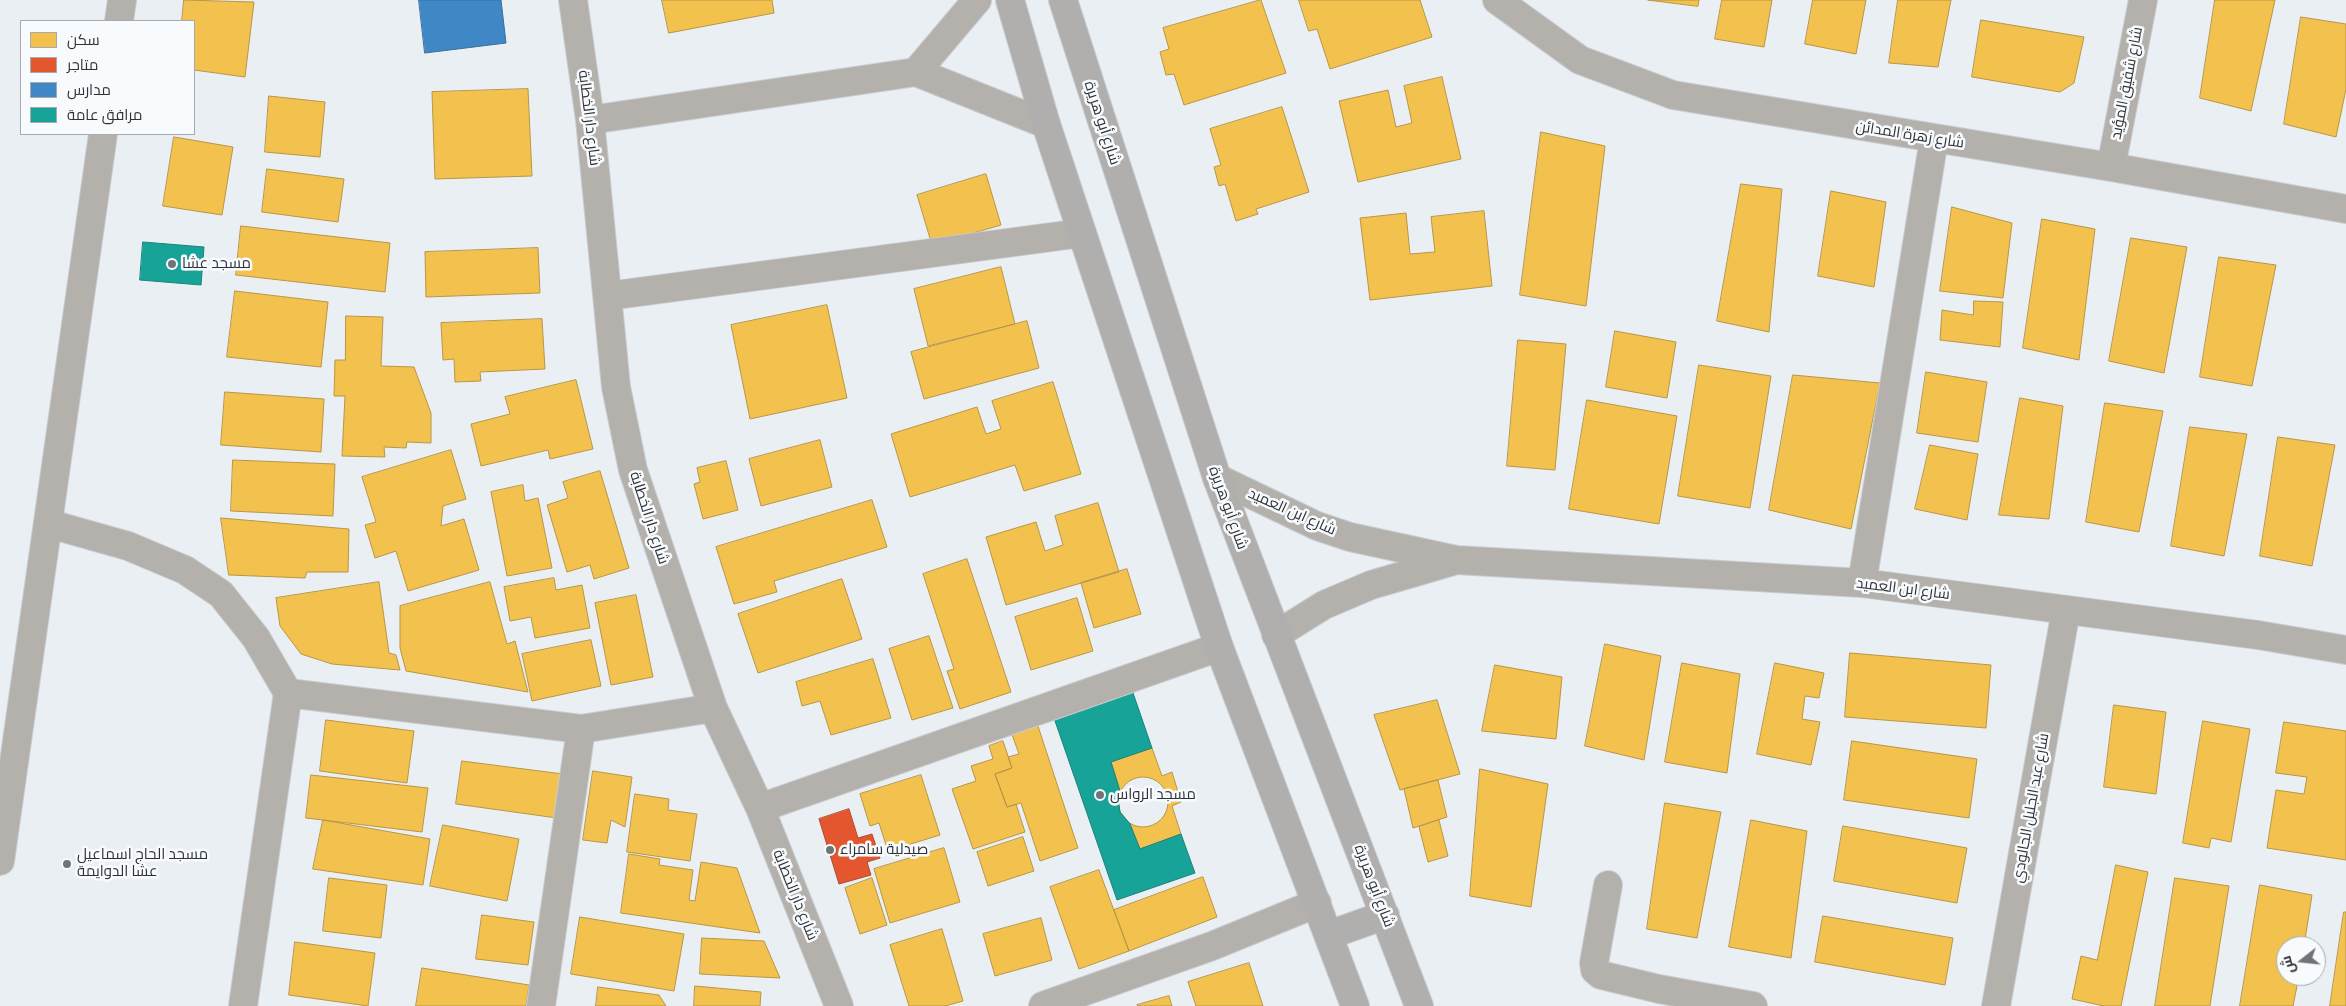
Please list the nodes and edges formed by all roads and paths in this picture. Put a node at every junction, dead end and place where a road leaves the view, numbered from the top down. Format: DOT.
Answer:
graph roads {
  1 [pos="122,0"];
  2 [pos="573,0"];
  3 [pos="977,0"];
  4 [pos="1010,0"];
  5 [pos="1063,0"];
  6 [pos="1497,0"];
  7 [pos="2143,0"];
  8 [pos="119,20"];
  9 [pos="916,72"];
  10 [pos="590,120"];
  11 [pos="1046,124"];
  12 [pos="104,135"];
  13 [pos="1934,139"];
  14 [pos="2111,167"];
  15 [pos="2346,209"];
  16 [pos="1082,233"];
  17 [pos="608,296"];
  18 [pos="1216,478"];
  19 [pos="50,524"];
  20 [pos="1456,560"];
  21 [pos="1862,583"];
  22 [pos="2066,610"];
  23 [pos="1276,635"];
  24 [pos="1219,647"];
  25 [pos="2346,650"];
  26 [pos="288,693"];
  27 [pos="713,708"];
  28 [pos="581,729"];
  29 [pos="760,808"];
  30 [pos="0,861"];
  31 [pos="1608,885"];
  32 [pos="1317,902"];
  33 [pos="1386,915"];
  34 [pos="1329,934"];
  35 [pos="1415,1005"];
  36 [pos="243,1006"];
  37 [pos="541,1006"];
  38 [pos="839,1006"];
  39 [pos="1043,1006"];
  40 [pos="1355,1006"];
  41 [pos="1753,1006"];
  42 [pos="1996,1006"];
  1 -- 8 [label="street"];
  2 -- 10 [label="street, شارع دار الخطابة"];
  3 -- 9 [label="street"];
  4 -- 11 [label="highway"];
  5 -- 18 [label="highway, شارع أبو هريرة"];
  6 -- 13 [label="street, شارع زهرة المدائن"];
  7 -- 14 [label="street, شارع شفيق المؤيد"];
  9 -- 10 [label="street"];
  9 -- 11 [label="street"];
  10 -- 17 [label="street, شارع دار الخطابة"];
  11 -- 16 [label="highway"];
  12 -- 19 [label="street"];
  13 -- 14 [label="street, شارع زهرة المدائن"];
  13 -- 21 [label="street"];
  14 -- 15 [label="street, شارع زهرة المدائن"];
  16 -- 17 [label="street"];
  16 -- 24 [label="highway"];
  17 -- 27 [label="street, شارع دار الخطابة"];
  18 -- 20 [label="street, شارع ابن العميد"];
  18 -- 23 [label="highway, شارع أبو هريرة"];
  19 -- 26 [label="street"];
  19 -- 30 [label="street"];
  20 -- 21 [label="street, شارع ابن العميد"];
  20 -- 23 [label="street, شارع ابن العميد"];
  21 -- 22 [label="street, شارع ابن العميد"];
  22 -- 25 [label="street, شارع ابن العميد"];
  22 -- 42 [label="street, شارع عبد الجليل الجالودي"];
  23 -- 33 [label="highway, شارع أبو هريرة"];
  24 -- 29 [label="street"];
  24 -- 32 [label="highway"];
  26 -- 28 [label="street"];
  26 -- 36 [label="street"];
  27 -- 28 [label="street"];
  27 -- 29 [label="street, شارع دار الخطابة"];
  28 -- 37 [label="street"];
  29 -- 38 [label="street, شارع دار الخطابة"];
  31 -- 41 [label="street"];
  32 -- 34 [label="highway"];
  32 -- 39 [label="street"];
  33 -- 34 [label="highway"];
  33 -- 35 [label="highway, شارع أبو هريرة"];
  34 -- 40 [label="highway"];
}
